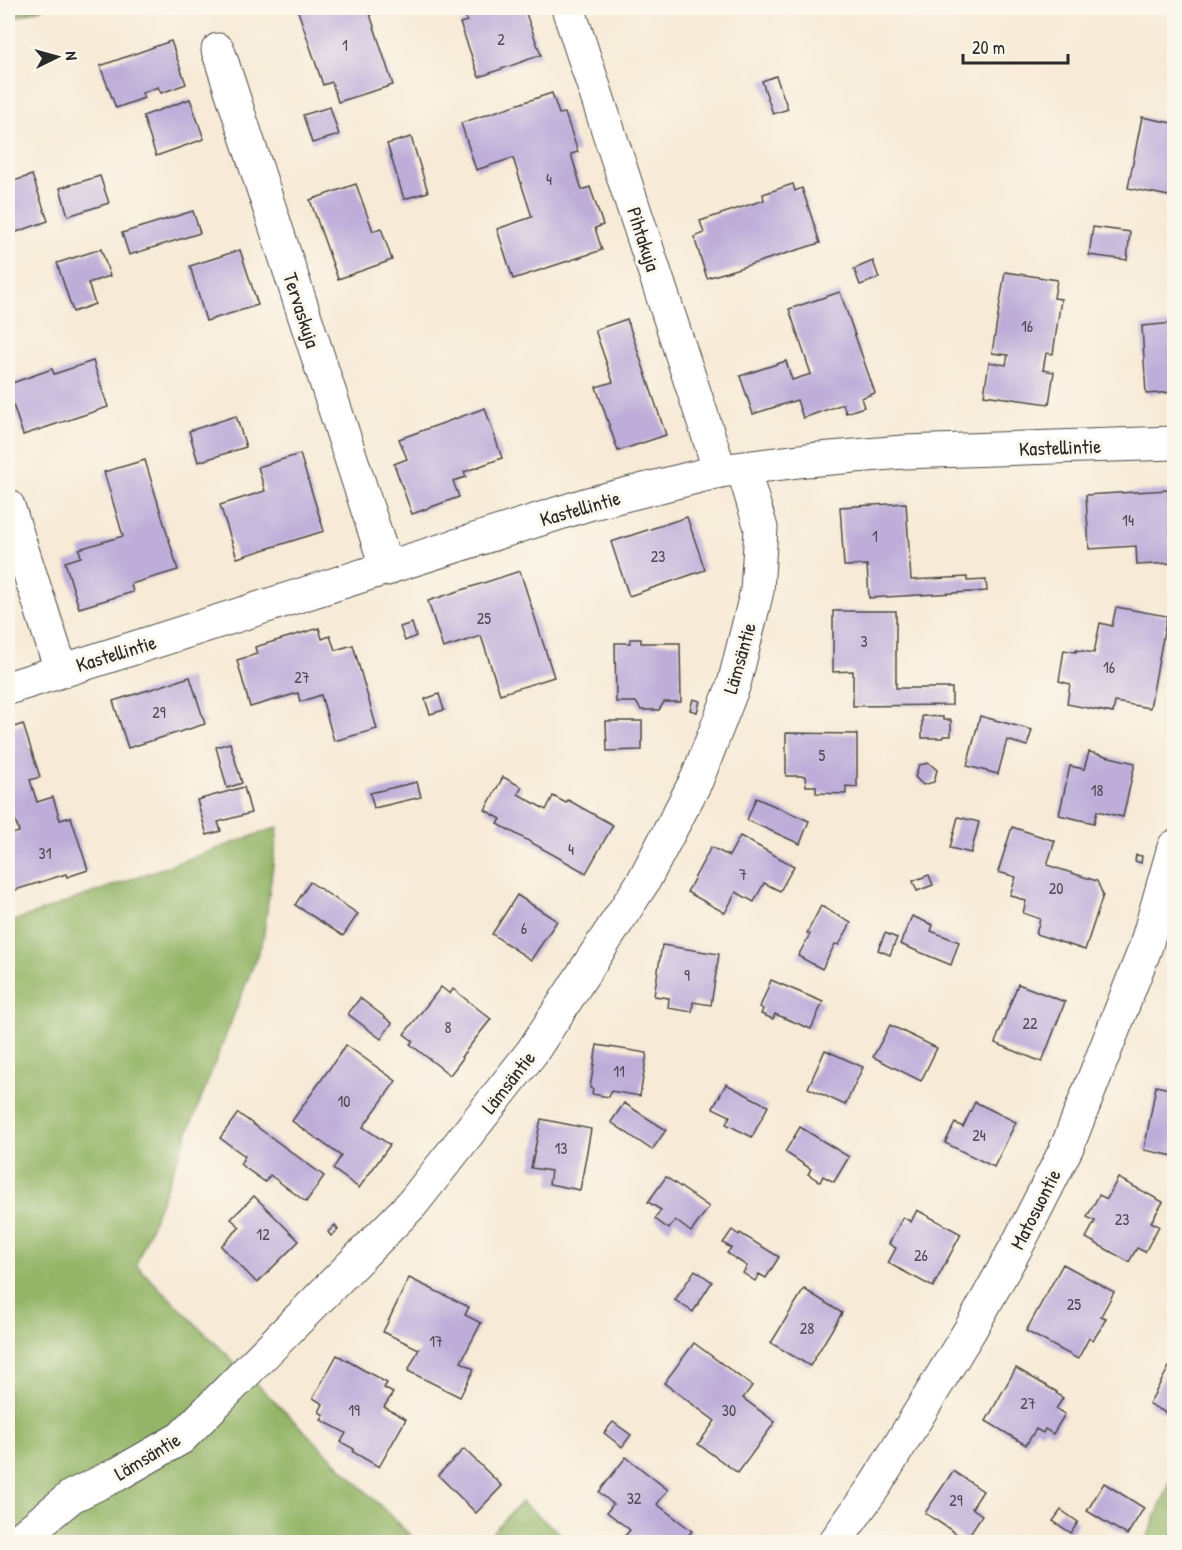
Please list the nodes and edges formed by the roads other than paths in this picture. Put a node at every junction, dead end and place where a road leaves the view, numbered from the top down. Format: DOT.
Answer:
graph roads {
  1 [pos="568,8"];
  2 [pos="218,50"];
  3 [pos="1174,442"];
  4 [pos="732,470"];
  5 [pos="8,506"];
  6 [pos="387,569"];
  7 [pos="61,670"];
  8 [pos="8,688"];
  9 [pos="1174,847"];
  10 [pos="15,1542"];
  11 [pos="835,1542"];
  1 -- 4 [label="street, Pihtakuja"];
  2 -- 6 [label="street, Tervaskuja"];
  3 -- 4 [label="street, Kastellintie"];
  4 -- 6 [label="street, Kastellintie"];
  4 -- 10 [label="street, Lämsäntie"];
  5 -- 7 [label="street"];
  6 -- 7 [label="street, Kastellintie"];
  7 -- 8 [label="street, Kastellintie"];
  9 -- 11 [label="street, Matosuontie"];
}
